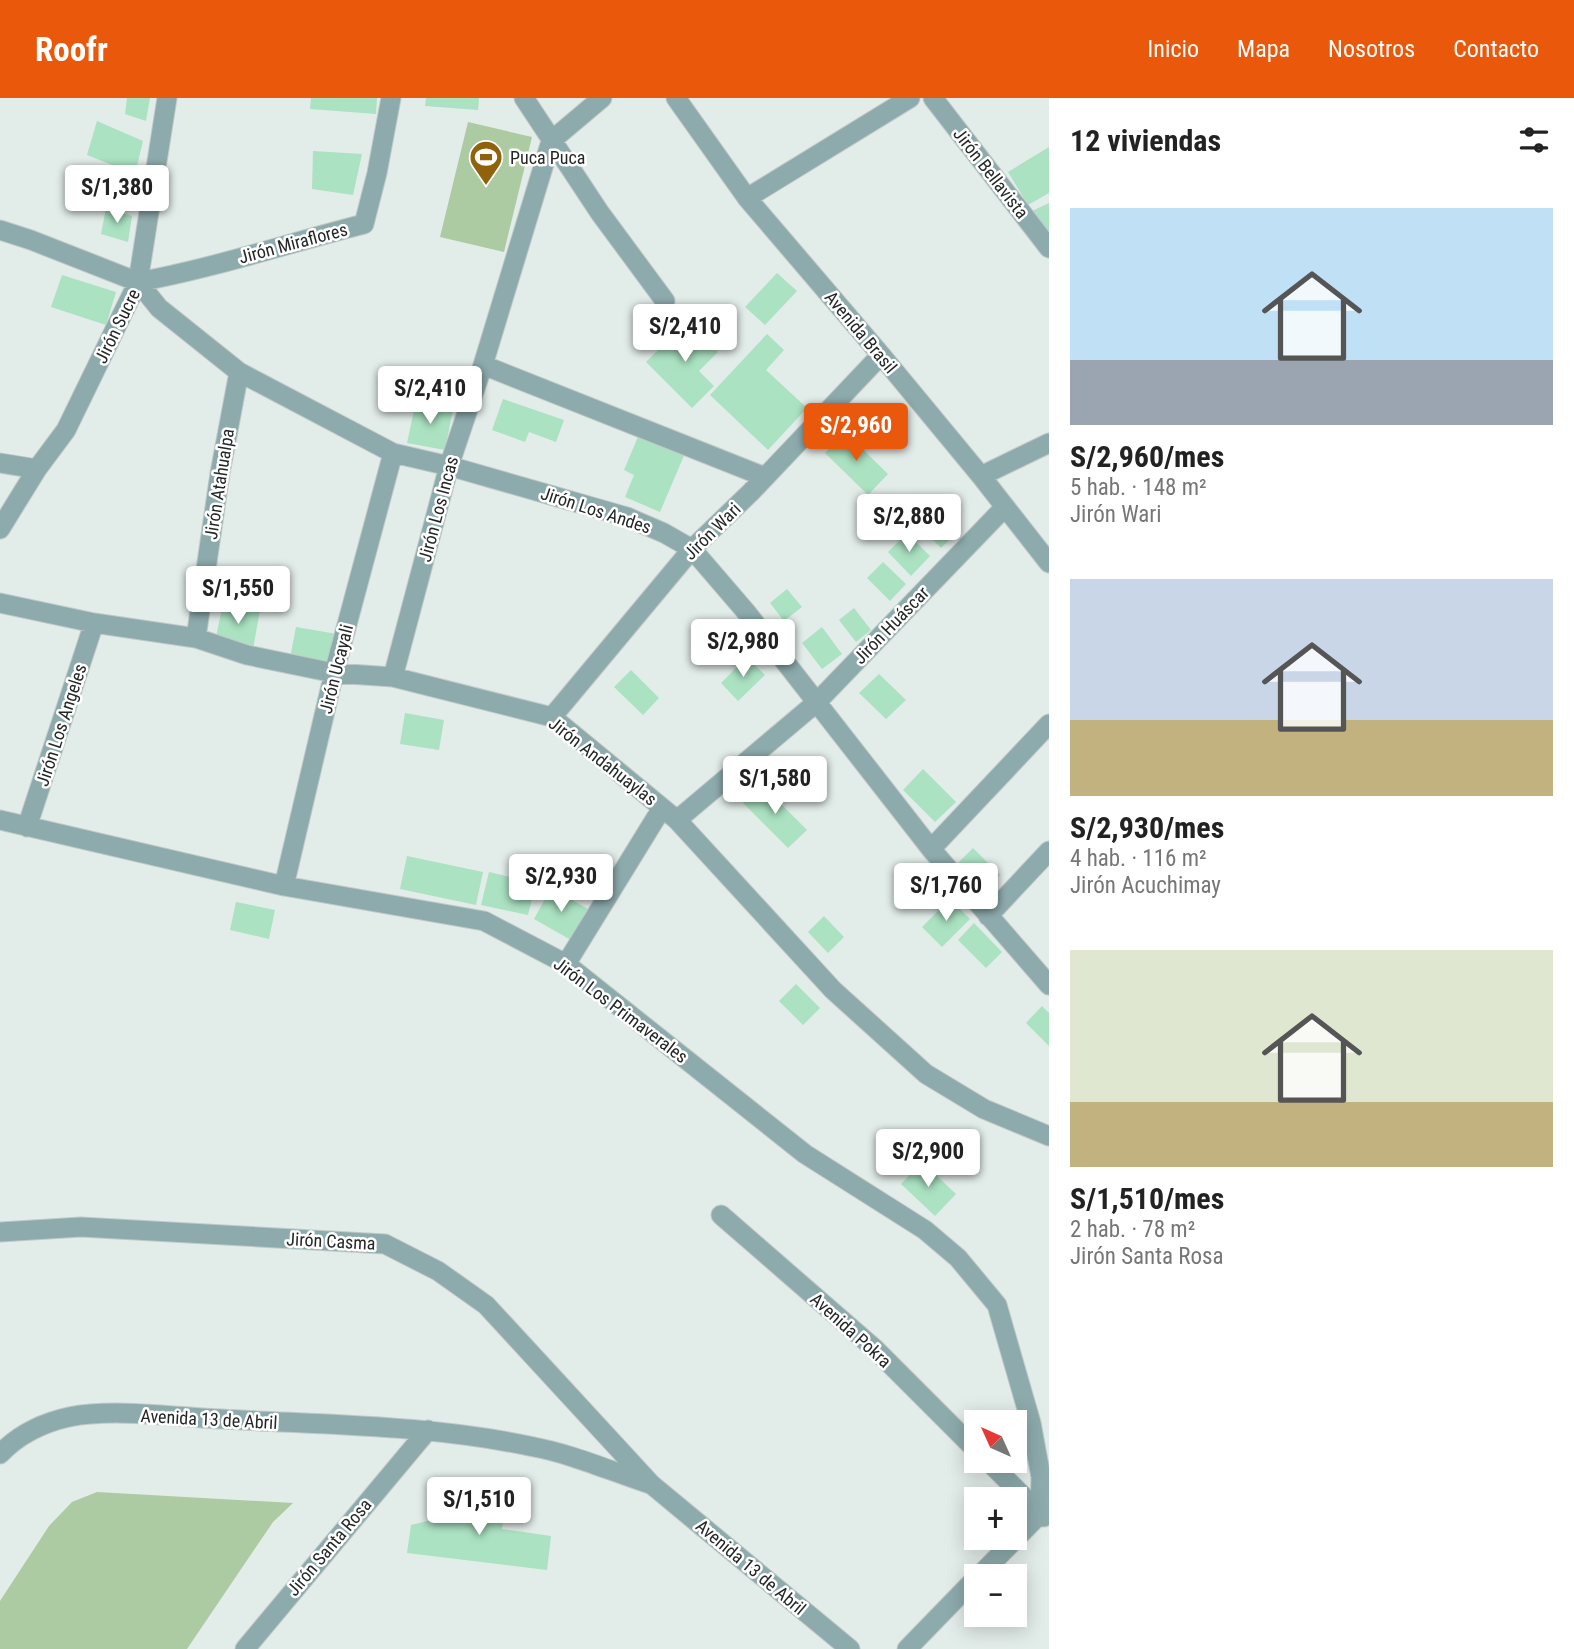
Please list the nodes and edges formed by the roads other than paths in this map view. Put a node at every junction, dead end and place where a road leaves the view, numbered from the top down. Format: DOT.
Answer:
graph roads {
  1 [pos="167,98"];
  2 [pos="391,98"];
  3 [pos="524,98"];
  4 [pos="603,98"];
  5 [pos="676,98"];
  6 [pos="910,98"];
  7 [pos="933,98"];
  8 [pos="551,141"];
  9 [pos="747,198"];
  10 [pos="0,230"];
  11 [pos="1049,248"];
  12 [pos="138,282"];
  13 [pos="665,301"];
  14 [pos="881,355"];
  15 [pos="483,365"];
  16 [pos="239,372"];
  17 [pos="1049,443"];
  18 [pos="393,453"];
  19 [pos="0,463"];
  20 [pos="449,466"];
  21 [pos="37,469"];
  22 [pos="981,476"];
  23 [pos="765,477"];
  24 [pos="1005,507"];
  25 [pos="0,529"];
  26 [pos="692,549"];
  27 [pos="1049,563"];
  28 [pos="0,603"];
  29 [pos="94,623"];
  30 [pos="196,638"];
  31 [pos="334,673"];
  32 [pos="393,677"];
  33 [pos="817,702"];
  34 [pos="552,717"];
  35 [pos="1049,724"];
  36 [pos="662,807"];
  37 [pos="0,820"];
  38 [pos="677,820"];
  39 [pos="27,827"];
  40 [pos="931,849"];
  41 [pos="1049,850"];
  42 [pos="284,886"];
  43 [pos="988,916"];
  44 [pos="566,964"];
  45 [pos="1049,985"];
  46 [pos="1049,1136"];
  47 [pos="721,1215"];
  48 [pos="0,1232"];
  49 [pos="428,1430"];
  50 [pos="964,1438"];
  51 [pos="0,1454"];
  52 [pos="1001,1474"];
  53 [pos="1045,1477"];
  54 [pos="651,1484"];
  55 [pos="1045,1518"];
  56 [pos="993,1564"];
  57 [pos="964,1591"];
  58 [pos="245,1649"];
  59 [pos="850,1649"];
  60 [pos="907,1649"];
  1 -- 12 [label="street, Jirón Sucre"];
  2 -- 12 [label="street, Jirón Miraflores"];
  3 -- 8 [label="street"];
  4 -- 8 [label="street"];
  5 -- 9 [label="street, Avenida Brasil"];
  6 -- 9 [label="street"];
  7 -- 11 [label="street, Jirón Bellavista"];
  8 -- 13 [label="street"];
  8 -- 15 [label="street, Jirón Los Incas"];
  9 -- 14 [label="street, Avenida Brasil"];
  10 -- 12 [label="street, Jirón Los Andes"];
  12 -- 16 [label="street, Jirón Los Andes"];
  12 -- 21 [label="street, Jirón Sucre"];
  14 -- 22 [label="street, Avenida Brasil"];
  14 -- 23 [label="street, Jirón Wari"];
  15 -- 20 [label="street, Jirón Los Incas"];
  15 -- 23 [label="street"];
  16 -- 18 [label="street, Jirón Los Andes"];
  16 -- 30 [label="street, Jirón Atahualpa"];
  17 -- 22 [label="street"];
  18 -- 20 [label="street, Jirón Los Andes"];
  18 -- 31 [label="street, Jirón Ucayali"];
  19 -- 21 [label="street"];
  20 -- 26 [label="street, Jirón Los Andes"];
  20 -- 32 [label="street, Jirón Los Incas"];
  21 -- 25 [label="street, Jirón Sucre"];
  22 -- 24 [label="street, Avenida Brasil"];
  23 -- 26 [label="street, Jirón Wari"];
  24 -- 27 [label="street, Avenida Brasil"];
  24 -- 33 [label="street, Jirón Huáscar"];
  26 -- 33 [label="street, Jirón Los Andes"];
  26 -- 34 [label="street, Jirón Wari"];
  28 -- 29 [label="street, Jirón Andahuaylas"];
  29 -- 30 [label="street, Jirón Andahuaylas"];
  29 -- 39 [label="street, Jirón Los Angeles"];
  30 -- 31 [label="street, Jirón Andahuaylas"];
  31 -- 32 [label="street, Jirón Andahuaylas"];
  31 -- 42 [label="street, Jirón Ucayali"];
  32 -- 34 [label="street, Jirón Andahuaylas"];
  33 -- 38 [label="street, Jirón Huáscar"];
  33 -- 40 [label="street, Jirón Los Andes"];
  34 -- 36 [label="street, Jirón Andahuaylas"];
  35 -- 40 [label="street"];
  36 -- 38 [label="street, Jirón Andahuaylas"];
  36 -- 44 [label="street"];
  37 -- 39 [label="street, Jirón Los Primaverales"];
  38 -- 46 [label="street, Jirón Andahuaylas"];
  39 -- 42 [label="street, Jirón Los Primaverales"];
  40 -- 43 [label="street, Jirón Los Andes"];
  41 -- 43 [label="street"];
  42 -- 44 [label="street, Jirón Los Primaverales"];
  43 -- 45 [label="street, Jirón Los Andes"];
  44 -- 53 [label="street, Jirón Los Primaverales"];
  47 -- 50 [label="street, Avenida Pokra"];
  48 -- 54 [label="street, Jirón Casma"];
  49 -- 51 [label="street, Avenida 13 de Abril"];
  49 -- 54 [label="street"];
  49 -- 58 [label="street, Jirón Santa Rosa"];
  52 -- 55 [label="street"];
  53 -- 55 [label="street, Jirón Los Primaverales"];
  54 -- 59 [label="street, Avenida 13 de Abril"];
  55 -- 56 [label="street"];
  57 -- 60 [label="street"];
}
